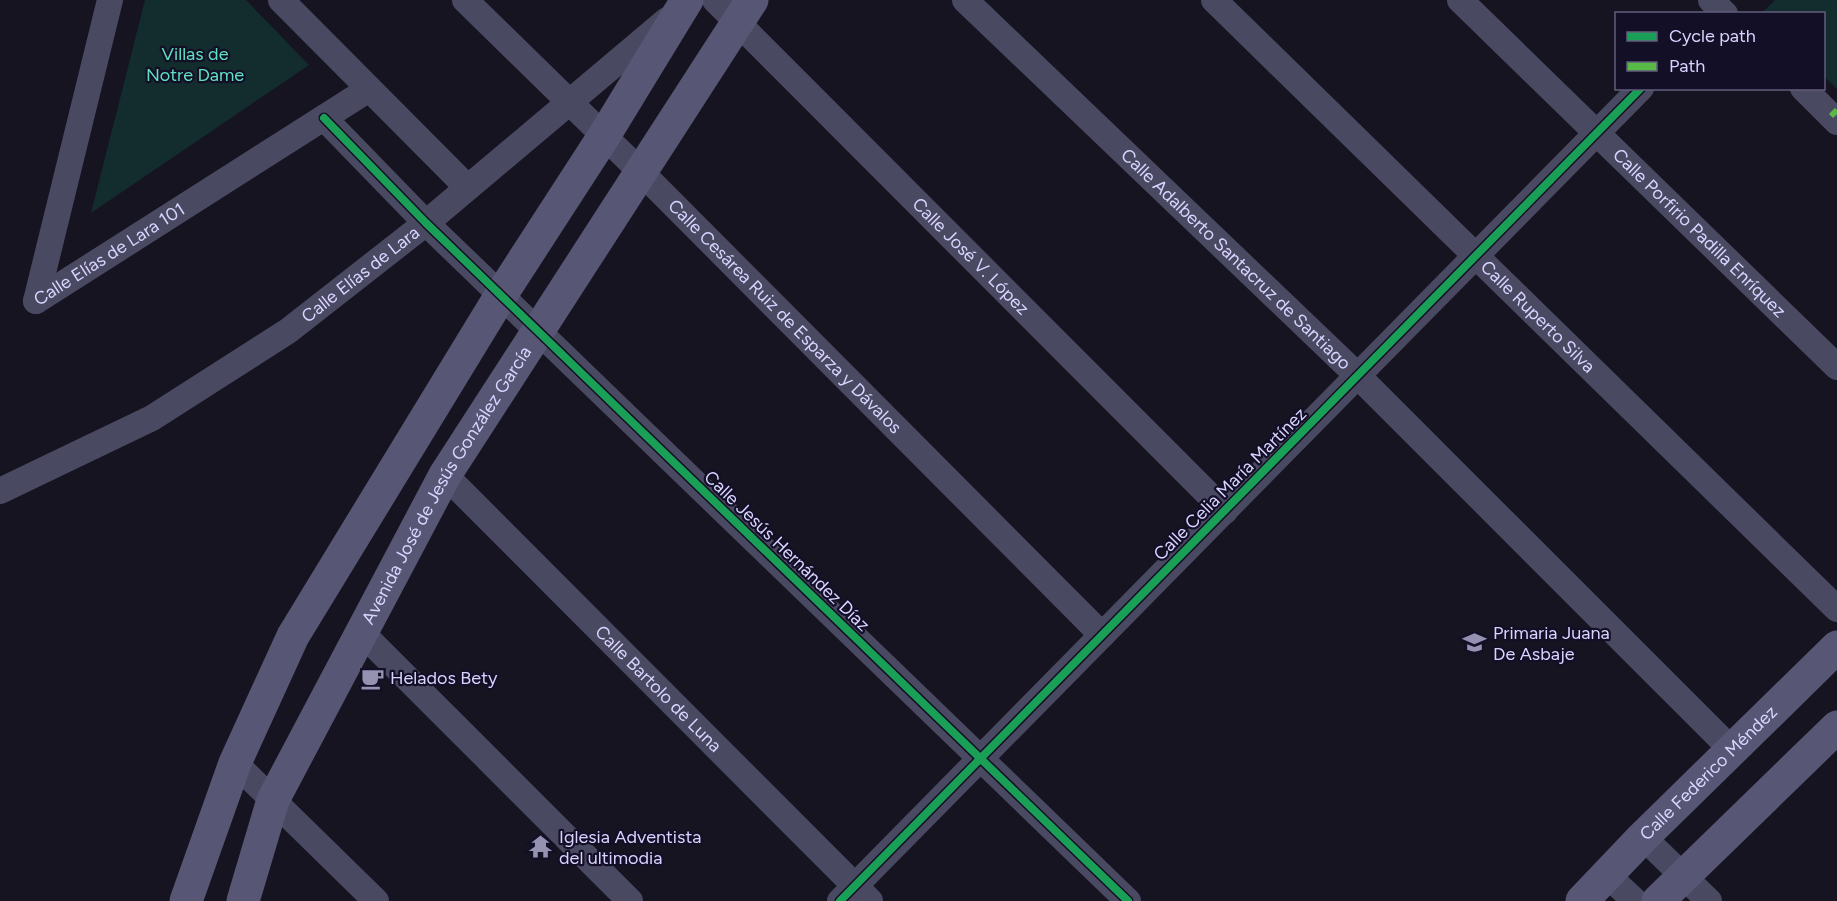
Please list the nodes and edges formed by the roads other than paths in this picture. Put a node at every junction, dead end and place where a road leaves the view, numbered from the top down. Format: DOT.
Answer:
graph roads {
  1 [pos="110,0"];
  2 [pos="281,0"];
  3 [pos="465,0"];
  4 [pos="965,0"];
  5 [pos="1214,0"];
  6 [pos="1460,0"];
  7 [pos="685,3"];
  8 [pos="735,7"];
  9 [pos="369,89"];
  10 [pos="1639,90"];
  11 [pos="1805,90"];
  12 [pos="570,103"];
  13 [pos="324,117"];
  14 [pos="1837,122"];
  15 [pos="1597,133"];
  16 [pos="604,136"];
  17 [pos="641,172"];
  18 [pos="468,187"];
  19 [pos="426,223"];
  20 [pos="1476,255"];
  21 [pos="501,295"];
  22 [pos="538,331"];
  23 [pos="1837,367"];
  24 [pos="1358,376"];
  25 [pos="445,475"];
  26 [pos="0,490"];
  27 [pos="1225,511"];
  28 [pos="1837,609"];
  29 [pos="361,632"];
  30 [pos="1102,635"];
  31 [pos="1837,647"];
  32 [pos="1837,727"];
  33 [pos="1733,751"];
  34 [pos="981,759"];
  35 [pos="235,763"];
  36 [pos="273,800"];
  37 [pos="1643,837"];
  38 [pos="1607,875"];
  39 [pos="1684,877"];
  40 [pos="855,896"];
  41 [pos="186,901"];
  42 [pos="243,901"];
  43 [pos="376,901"];
  44 [pos="630,901"];
  45 [pos="1128,901"];
  46 [pos="1582,901"];
  47 [pos="1635,901"];
  48 [pos="1658,901"];
  49 [pos="1709,901"];
  1 -- 13 [label="street, Calle Elías de Lara 101"];
  2 -- 9 [label="street"];
  3 -- 12 [label="street, Calle Cesárea Ruiz de Esparza y Dávalos"];
  4 -- 24 [label="street, Calle Adalberto Santacruz de Santiago"];
  5 -- 20 [label="street, Calle Ruperto Silva"];
  6 -- 15 [label="street, Calle Porfirio Padilla Enríquez"];
  7 -- 12 [label="street, Calle Elías de Lara"];
  7 -- 16 [label="street"];
  8 -- 17 [label="street, Avenida José de Jesús González García"];
  8 -- 27 [label="street, Calle José V. López"];
  9 -- 13 [label="street, Calle Elías de Lara 101"];
  9 -- 18 [label="street"];
  10 -- 15 [label="street, Calle Celia María Martínez"];
  11 -- 14 [label="street"];
  12 -- 16 [label="street, Calle Cesárea Ruiz de Esparza y Dávalos"];
  12 -- 18 [label="street, Calle Elías de Lara"];
  13 -- 19 [label="street"];
  15 -- 20 [label="street, Calle Celia María Martínez"];
  15 -- 23 [label="street, Calle Porfirio Padilla Enríquez"];
  16 -- 17 [label="street, Calle Cesárea Ruiz de Esparza y Dávalos"];
  16 -- 21 [label="street"];
  17 -- 22 [label="street, Avenida José de Jesús González García"];
  17 -- 30 [label="street, Calle Cesárea Ruiz de Esparza y Dávalos"];
  18 -- 19 [label="street, Calle Elías de Lara"];
  19 -- 21 [label="street, Calle Jesús Hernández Díaz"];
  19 -- 26 [label="street, Calle Elías de Lara"];
  20 -- 24 [label="street, Calle Celia María Martínez"];
  20 -- 28 [label="street, Calle Ruperto Silva"];
  21 -- 22 [label="street, Calle Jesús Hernández Díaz"];
  21 -- 35 [label="street"];
  22 -- 25 [label="street, Avenida José de Jesús González García"];
  22 -- 34 [label="street, Calle Jesús Hernández Díaz"];
  24 -- 27 [label="street, Calle Celia María Martínez"];
  24 -- 33 [label="street, Calle Adalberto Santacruz de Santiago"];
  25 -- 29 [label="street, Avenida José de Jesús González García"];
  25 -- 40 [label="street, Calle Bartolo de Luna"];
  27 -- 30 [label="street, Calle Celia María Martínez"];
  29 -- 36 [label="street, Avenida José de Jesús González García"];
  29 -- 44 [label="street"];
  30 -- 34 [label="street, Calle Celia María Martínez"];
  31 -- 33 [label="street, Calle Federico Méndez"];
  32 -- 39 [label="street"];
  33 -- 37 [label="street, Calle Federico Méndez"];
  34 -- 40 [label="street, Calle Celia María Martínez"];
  34 -- 45 [label="street, Calle Jesús Hernández Díaz"];
  35 -- 36 [label="street"];
  35 -- 41 [label="street"];
  36 -- 42 [label="street, Avenida José de Jesús González García"];
  36 -- 43 [label="street"];
  37 -- 38 [label="street, Calle Federico Méndez"];
  37 -- 39 [label="street"];
  38 -- 46 [label="street, Calle Federico Méndez"];
  38 -- 47 [label="street"];
  39 -- 48 [label="street"];
  39 -- 49 [label="street"];
}
